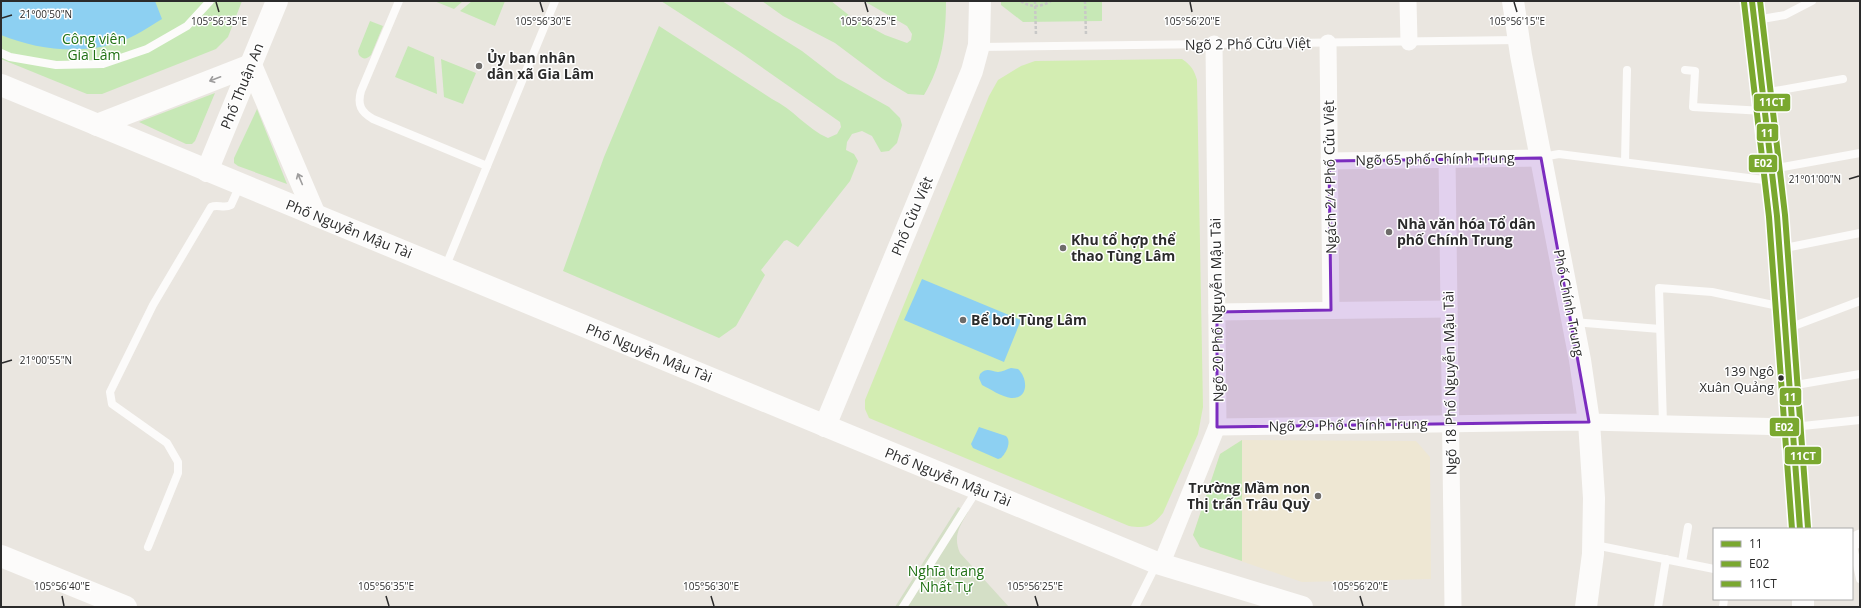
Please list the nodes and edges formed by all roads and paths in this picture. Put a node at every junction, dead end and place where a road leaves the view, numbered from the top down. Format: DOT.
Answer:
graph roads {
  1 [pos="210,1"];
  2 [pos="278,1"];
  3 [pos="398,1"];
  4 [pos="555,1"];
  5 [pos="980,1"];
  6 [pos="1021,1"];
  7 [pos="1035,1"];
  8 [pos="1051,1"];
  9 [pos="1086,1"];
  10 [pos="1408,1"];
  11 [pos="1513,1"];
  12 [pos="1812,1"];
  13 [pos="1035,6"];
  14 [pos="1754,11"];
  15 [pos="1518,40"];
  16 [pos="1409,42"];
  17 [pos="1328,43"];
  18 [pos="1214,44"];
  19 [pos="1086,46"];
  20 [pos="1036,47"];
  21 [pos="978,48"];
  22 [pos="1,53"];
  23 [pos="251,65"];
  24 [pos="1627,70"];
  25 [pos="1685,70"];
  26 [pos="1843,79"];
  27 [pos="1,85"];
  28 [pos="1764,102"];
  29 [pos="98,125"];
  30 [pos="1860,153"];
  31 [pos="1541,158"];
  32 [pos="1447,159"];
  33 [pos="1329,161"];
  34 [pos="1625,162"];
  35 [pos="487,166"];
  36 [pos="207,170"];
  37 [pos="1773,175"];
  38 [pos="240,184"];
  39 [pos="315,215"];
  40 [pos="1860,233"];
  41 [pos="1780,250"];
  42 [pos="445,269"];
  43 [pos="1860,301"];
  44 [pos="1784,307"];
  45 [pos="1449,309"];
  46 [pos="1331,310"];
  47 [pos="1217,312"];
  48 [pos="1573,322"];
  49 [pos="1660,329"];
  50 [pos="1785,329"];
  51 [pos="1860,374"];
  52 [pos="1790,386"];
  53 [pos="1860,420"];
  54 [pos="1594,422"];
  55 [pos="1450,424"];
  56 [pos="1663,424"];
  57 [pos="825,426"];
  58 [pos="1217,427"];
  59 [pos="1793,427"];
  60 [pos="977,489"];
  61 [pos="1688,527"];
  62 [pos="1800,528"];
  63 [pos="1593,545"];
  64 [pos="148,547"];
  65 [pos="1853,547"];
  66 [pos="1,556"];
  67 [pos="1666,560"];
  68 [pos="1682,562"];
  69 [pos="1159,564"];
  70 [pos="1713,569"];
  71 [pos="1860,579"];
  72 [pos="126,607"];
  73 [pos="903,607"];
  74 [pos="1136,607"];
  75 [pos="1302,607"];
  76 [pos="1453,607"];
  77 [pos="1586,607"];
  78 [pos="1658,607"];
  1 -- 22 [label="lane"];
  2 -- 23 [label="street, Phố Thuận An"];
  3 -- 35 [label="lane"];
  4 -- 35 [label="lane"];
  5 -- 21 [label="street, Phố Cửu Việt"];
  6 -- 13 [label="path"];
  7 -- 13 [label="path"];
  8 -- 13 [label="path"];
  9 -- 19 [label="path"];
  10 -- 16 [label="street"];
  11 -- 15 [label="street, Phố Chính Trung"];
  12 -- 14 [label="lane"];
  13 -- 20 [label="path"];
  14 -- 28 [label="street"];
  15 -- 16 [label="lane, Ngõ 2 Phố Cửu Việt"];
  15 -- 31 [label="street, Phố Chính Trung"];
  16 -- 17 [label="lane, Ngõ 2 Phố Cửu Việt"];
  17 -- 18 [label="lane, Ngõ 2 Phố Cửu Việt"];
  17 -- 33 [label="street, Ngách 2/4 Phố Cửu Việt"];
  18 -- 19 [label="lane, Ngõ 2 Phố Cửu Việt"];
  18 -- 47 [label="street, Ngõ 20 Phố Nguyễn Mậu Tài"];
  19 -- 20 [label="lane, Ngõ 2 Phố Cửu Việt"];
  20 -- 21 [label="lane, Ngõ 2 Phố Cửu Việt"];
  21 -- 57 [label="street, Phố Cửu Việt"];
  23 -- 29 [label="street, one-way"];
  23 -- 36 [label="street, Phố Thuận An"];
  39 -- 23 [label="street, one-way"];
  24 -- 34 [label="lane"];
  25 -- 28 [label="lane"];
  26 -- 28 [label="lane"];
  27 -- 29 [label="street, Phố Nguyễn Mậu Tài"];
  28 -- 37 [label="street"];
  29 -- 36 [label="street, Phố Nguyễn Mậu Tài"];
  30 -- 37 [label="lane"];
  31 -- 32 [label="street, Ngõ 65 phố Chính Trung"];
  31 -- 34 [label="lane"];
  31 -- 48 [label="street, Phố Chính Trung"];
  32 -- 33 [label="street, Ngõ 65 phố Chính Trung"];
  32 -- 45 [label="street, Ngõ 18 Phố Nguyễn Mậu Tài"];
  33 -- 46 [label="street, Ngách 2/4 Phố Cửu Việt"];
  34 -- 37 [label="lane"];
  35 -- 42 [label="lane"];
  36 -- 38 [label="street, Phố Nguyễn Mậu Tài"];
  37 -- 41 [label="street"];
  38 -- 39 [label="street, Phố Nguyễn Mậu Tài"];
  38 -- 64 [label="lane"];
  39 -- 42 [label="street, Phố Nguyễn Mậu Tài"];
  40 -- 41 [label="lane"];
  41 -- 44 [label="street"];
  42 -- 57 [label="street, Phố Nguyễn Mậu Tài"];
  43 -- 50 [label="lane"];
  44 -- 49 [label="lane"];
  44 -- 50 [label="street"];
  45 -- 46 [label="street"];
  45 -- 55 [label="street, Ngõ 18 Phố Nguyễn Mậu Tài"];
  46 -- 47 [label="street"];
  47 -- 58 [label="street, Ngõ 20 Phố Nguyễn Mậu Tài"];
  48 -- 49 [label="lane"];
  48 -- 54 [label="street, Phố Chính Trung"];
  49 -- 56 [label="lane"];
  50 -- 52 [label="street"];
  51 -- 52 [label="lane"];
  52 -- 59 [label="street"];
  53 -- 59 [label="lane"];
  54 -- 55 [label="street, Ngõ 29 Phố Chính Trung"];
  54 -- 56 [label="street, Ngõ 29 Phố Chính Trung"];
  54 -- 63 [label="street, Phố Chính Trung"];
  55 -- 58 [label="street, Ngõ 29 Phố Chính Trung"];
  55 -- 76 [label="street, Ngõ 18 Phố Nguyễn Mậu Tài"];
  56 -- 59 [label="street, Ngõ 29 Phố Chính Trung"];
  57 -- 60 [label="street, Phố Nguyễn Mậu Tài"];
  58 -- 69 [label="street, Ngõ 20 Phố Nguyễn Mậu Tài"];
  59 -- 62 [label="street"];
  60 -- 69 [label="street, Phố Nguyễn Mậu Tài"];
  60 -- 73 [label="lane"];
  61 -- 68 [label="lane"];
  63 -- 67 [label="lane"];
  63 -- 77 [label="street, Phố Chính Trung"];
  65 -- 71 [label="lane"];
  66 -- 72 [label="street"];
  67 -- 68 [label="lane"];
  67 -- 78 [label="lane"];
  68 -- 70 [label="lane"];
  69 -- 74 [label="lane"];
  69 -- 75 [label="street, Phố Nguyễn Mậu Tài"];
}
